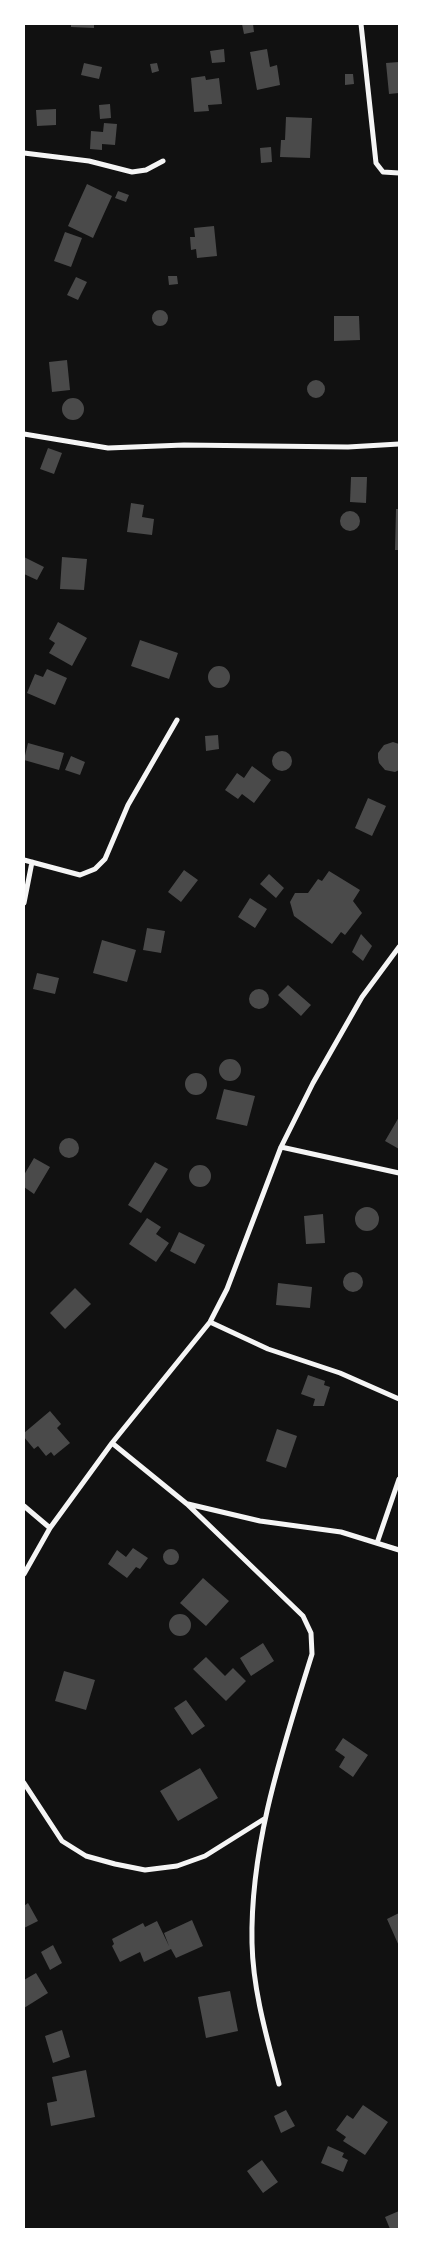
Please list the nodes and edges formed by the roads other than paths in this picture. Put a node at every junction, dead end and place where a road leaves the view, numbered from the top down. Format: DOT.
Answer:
graph roads {
  1 [pos="361,24"];
  2 [pos="24,153"];
  3 [pos="163,161"];
  4 [pos="399,173"];
  5 [pos="24,434"];
  6 [pos="399,444"];
  7 [pos="177,720"];
  8 [pos="24,860"];
  9 [pos="32,862"];
  10 [pos="24,903"];
  11 [pos="399,947"];
  12 [pos="281,1147"];
  13 [pos="399,1173"];
  14 [pos="210,1322"];
  15 [pos="399,1399"];
  16 [pos="112,1443"];
  17 [pos="399,1479"];
  18 [pos="187,1504"];
  19 [pos="24,1506"];
  20 [pos="50,1528"];
  21 [pos="377,1543"];
  22 [pos="399,1550"];
  23 [pos="24,1574"];
  24 [pos="24,1783"];
  25 [pos="264,1820"];
  26 [pos="278,2084"];
  1 -- 4 [label="street"];
  2 -- 3 [label="street"];
  5 -- 6 [label="street"];
  7 -- 9 [label="street"];
  8 -- 9 [label="street"];
  9 -- 10 [label="street"];
  11 -- 12 [label="street"];
  12 -- 13 [label="street"];
  12 -- 14 [label="street"];
  14 -- 15 [label="street"];
  14 -- 16 [label="street"];
  16 -- 18 [label="street"];
  16 -- 20 [label="street"];
  17 -- 21 [label="street"];
  18 -- 21 [label="street"];
  18 -- 25 [label="street"];
  19 -- 20 [label="street"];
  20 -- 23 [label="street"];
  21 -- 22 [label="street"];
  24 -- 25 [label="street"];
  25 -- 26 [label="street"];
}
